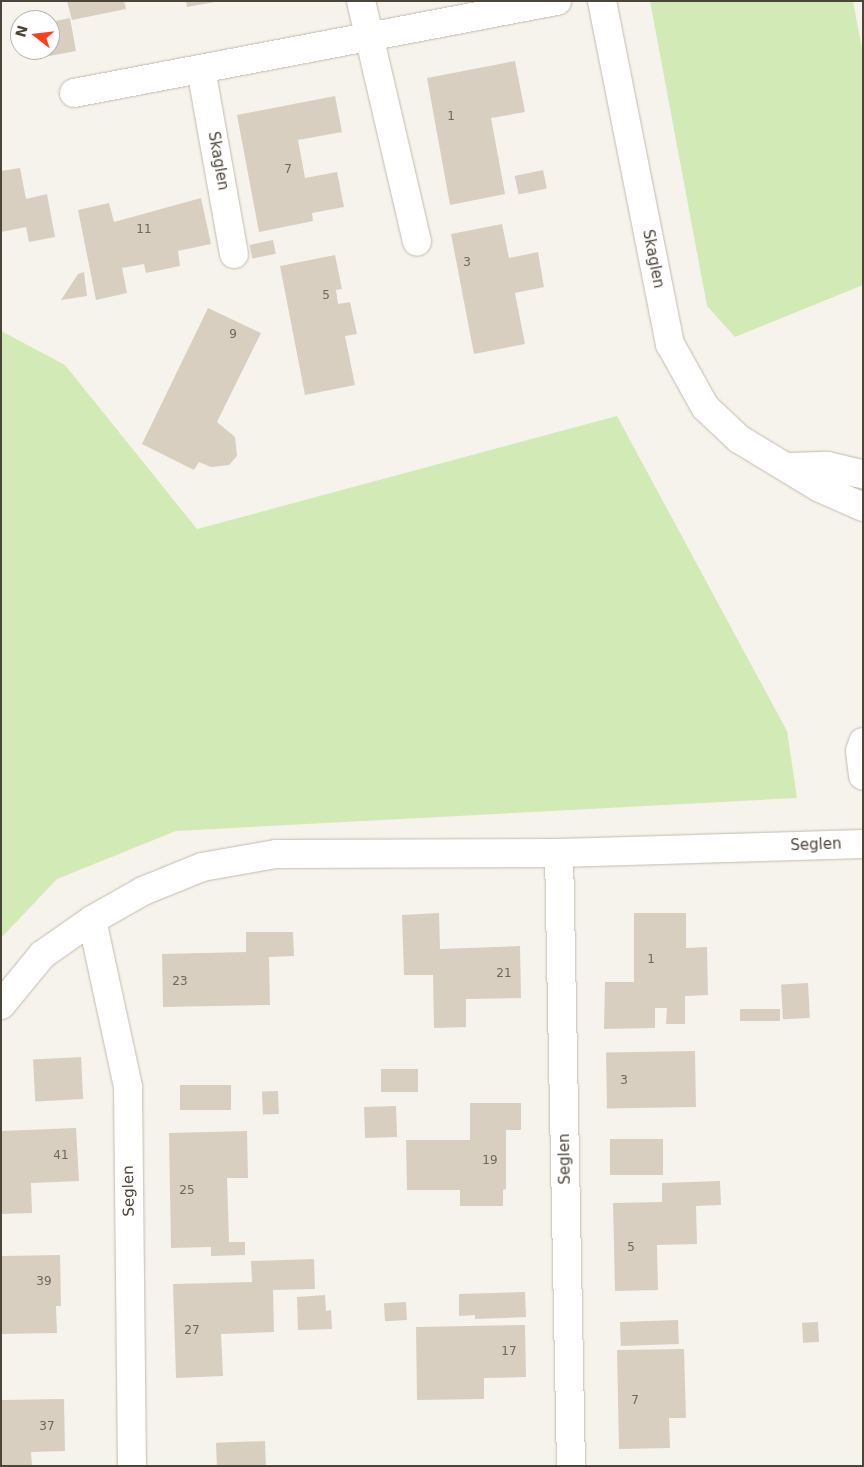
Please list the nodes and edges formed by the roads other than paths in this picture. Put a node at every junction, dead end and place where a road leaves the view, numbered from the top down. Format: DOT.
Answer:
graph roads {
  1 [pos="361,1"];
  2 [pos="557,1"];
  3 [pos="602,1"];
  4 [pos="370,37"];
  5 [pos="201,69"];
  6 [pos="74,93"];
  7 [pos="417,242"];
  8 [pos="234,254"];
  9 [pos="790,467"];
  10 [pos="863,474"];
  11 [pos="863,507"];
  12 [pos="863,742"];
  13 [pos="863,776"];
  14 [pos="863,844"];
  15 [pos="559,853"];
  16 [pos="92,920"];
  17 [pos="1,1005"];
  18 [pos="132,1466"];
  19 [pos="571,1466"];
  1 -- 4 [label="street"];
  2 -- 4 [label="street"];
  3 -- 9 [label="street, Skaglen"];
  4 -- 5 [label="street"];
  4 -- 7 [label="street"];
  5 -- 6 [label="street"];
  5 -- 8 [label="street, Skaglen"];
  9 -- 10 [label="street"];
  9 -- 11 [label="street, Skaglen"];
  12 -- 13 [label="street"];
  14 -- 15 [label="street, Seglen"];
  15 -- 16 [label="street, Seglen"];
  15 -- 19 [label="street, Seglen"];
  16 -- 17 [label="street, Seglen"];
  16 -- 18 [label="street, Seglen"];
}
